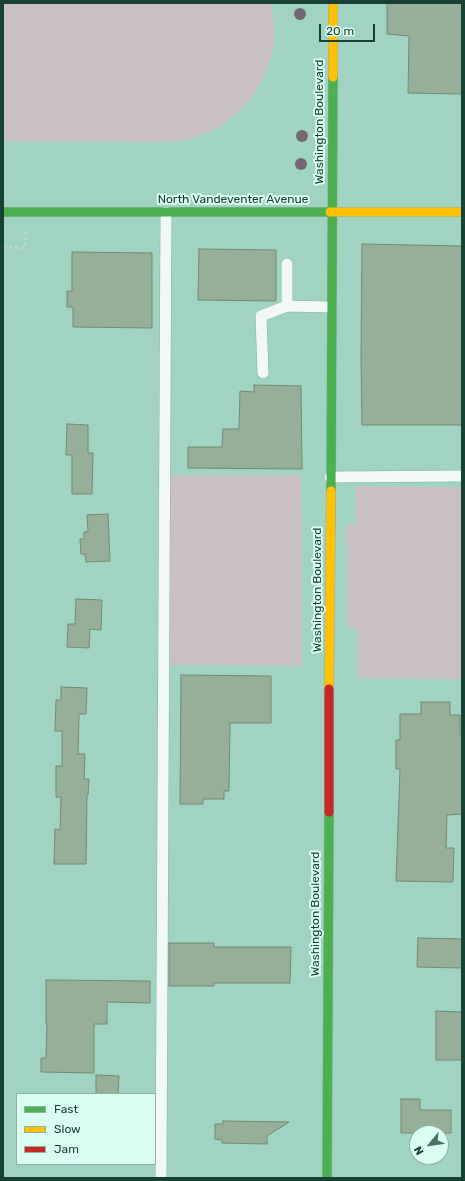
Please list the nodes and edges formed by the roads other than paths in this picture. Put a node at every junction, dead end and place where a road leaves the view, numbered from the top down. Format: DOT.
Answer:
graph roads {
  1 [pos="333,3"];
  2 [pos="3,212"];
  3 [pos="166,212"];
  4 [pos="332,212"];
  5 [pos="462,212"];
  6 [pos="287,264"];
  7 [pos="286,306"];
  8 [pos="331,307"];
  9 [pos="263,373"];
  10 [pos="462,476"];
  11 [pos="330,477"];
  12 [pos="161,1178"];
  13 [pos="327,1178"];
  1 -- 4 [label="street, Washington Boulevard"];
  2 -- 3 [label="street, North Vandeventer Avenue"];
  3 -- 4 [label="street, North Vandeventer Avenue"];
  3 -- 12 [label="lane"];
  4 -- 5 [label="street, North Vandeventer Avenue"];
  4 -- 8 [label="street, Washington Boulevard"];
  6 -- 7 [label="lane"];
  7 -- 8 [label="lane"];
  7 -- 9 [label="lane"];
  8 -- 11 [label="street, Washington Boulevard"];
  10 -- 11 [label="lane"];
  11 -- 13 [label="street, Washington Boulevard"];
}
